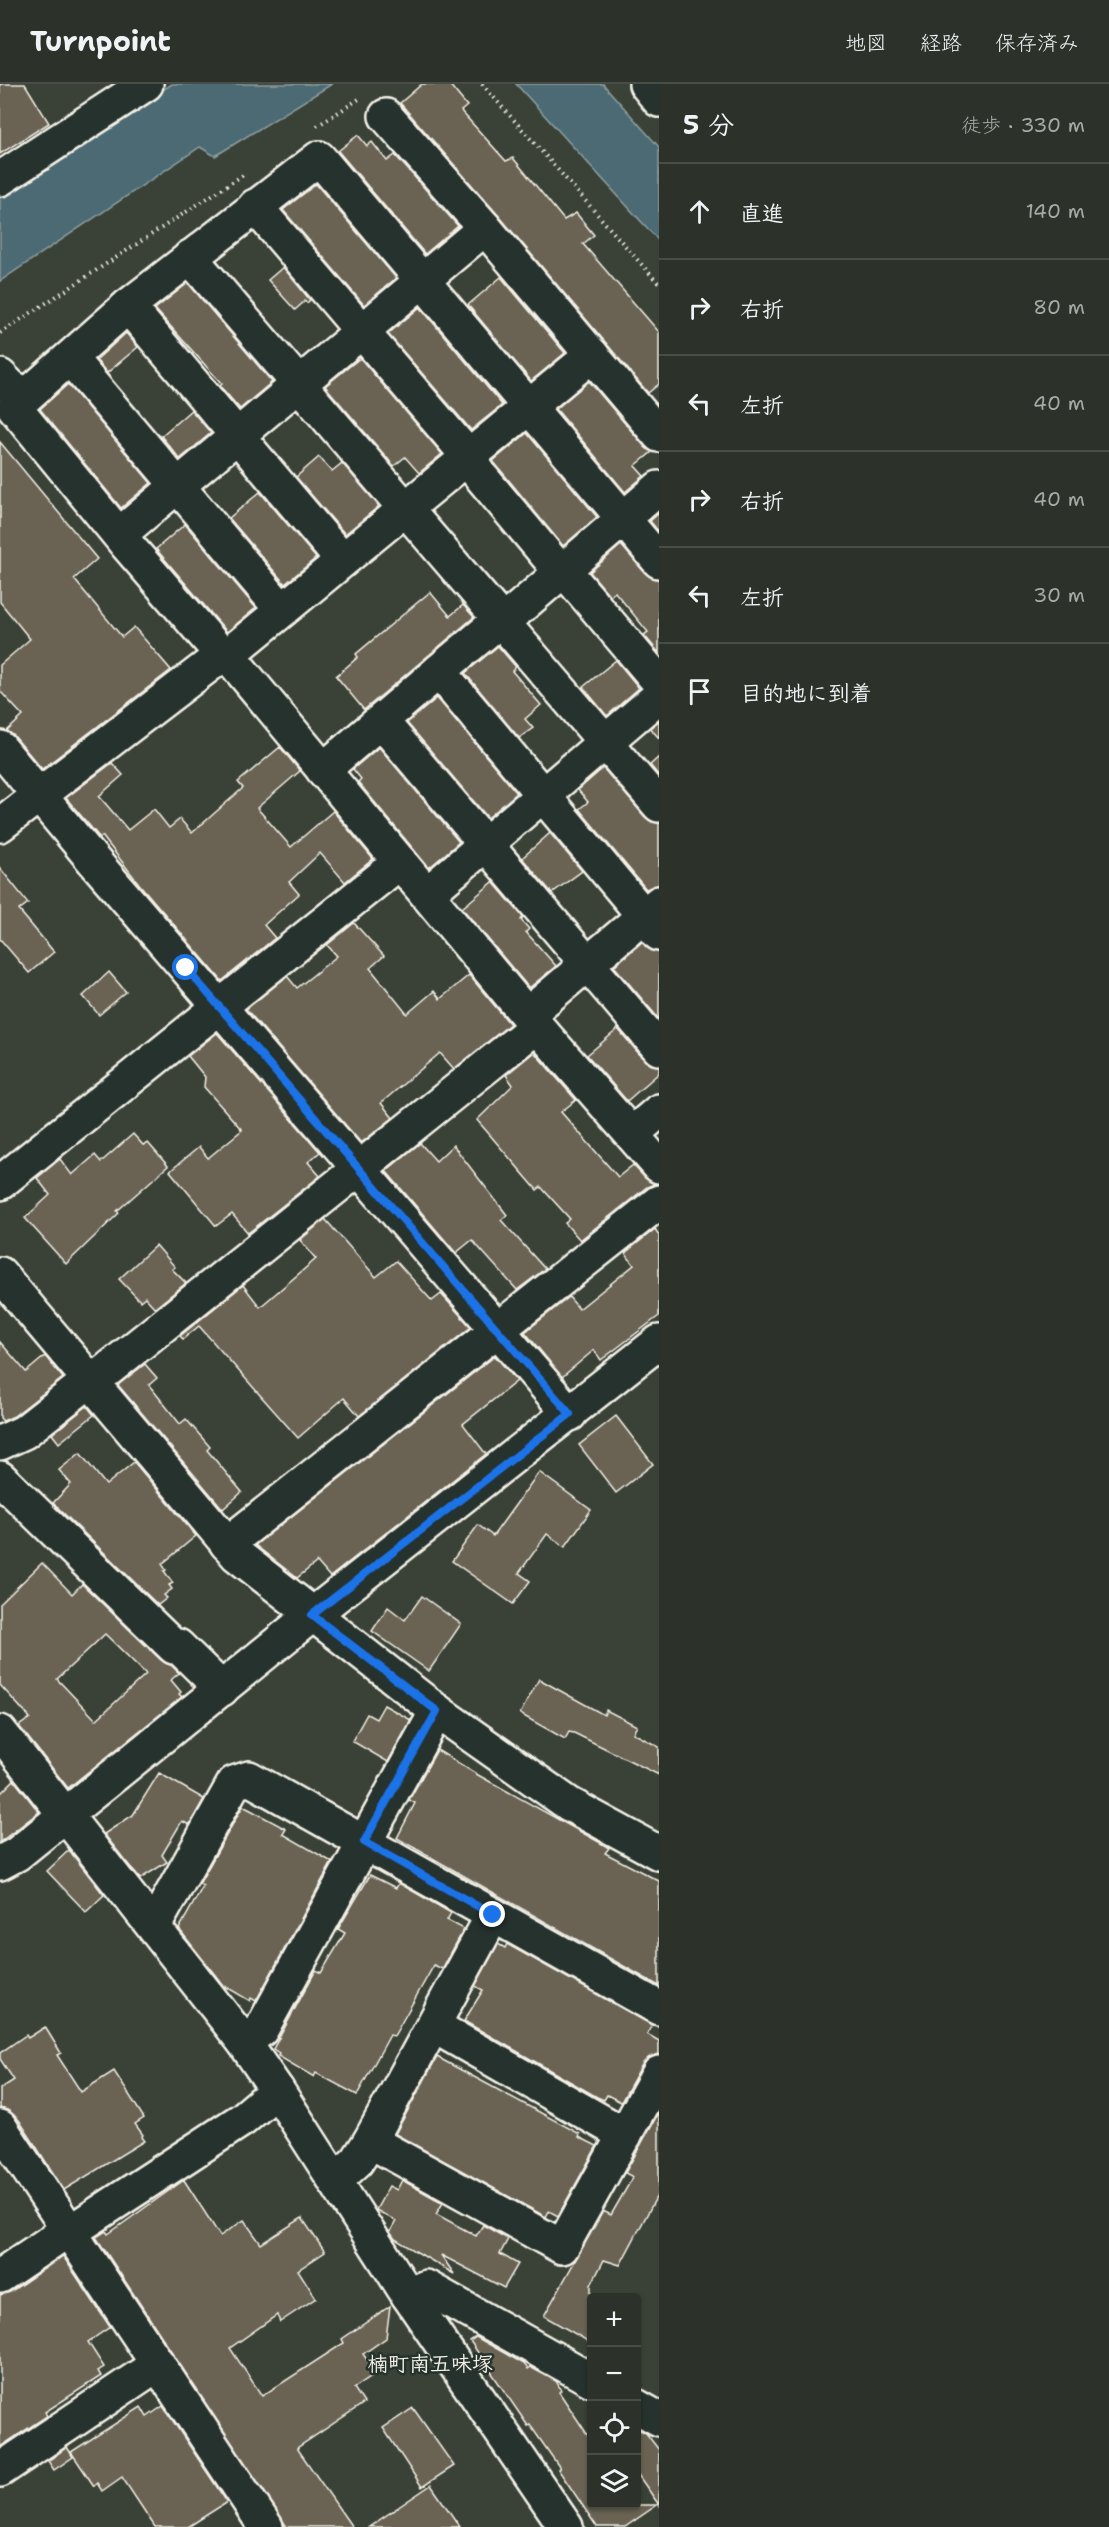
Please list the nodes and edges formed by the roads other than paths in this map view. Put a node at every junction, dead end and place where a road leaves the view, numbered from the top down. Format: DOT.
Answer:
graph roads {
  1 [pos="146,84"];
  2 [pos="646,84"];
  3 [pos="659,100"];
  4 [pos="374,107"];
  5 [pos="0,178"];
  6 [pos="255,206"];
  7 [pos="485,228"];
  8 [pos="190,257"];
  9 [pos="423,280"];
  10 [pos="128,306"];
  11 [pos="362,331"];
  12 [pos="592,355"];
  13 [pos="70,358"];
  14 [pos="0,376"];
  15 [pos="299,384"];
  16 [pos="27,395"];
  17 [pos="527,406"];
  18 [pos="659,435"];
  19 [pos="237,436"];
  20 [pos="468,456"];
  21 [pos="178,484"];
  22 [pos="659,488"];
  23 [pos="405,507"];
  24 [pos="624,519"];
  25 [pos="120,534"];
  26 [pos="342,560"];
  27 [pos="659,561"];
  28 [pos="563,571"];
  29 [pos="282,610"];
  30 [pos="502,621"];
  31 [pos="225,655"];
  32 [pos="439,671"];
  33 [pos="659,682"];
  34 [pos="659,696"];
  35 [pos="381,721"];
  36 [pos="605,742"];
  37 [pos="0,748"];
  38 [pos="323,770"];
  39 [pos="40,793"];
  40 [pos="544,795"];
  41 [pos="659,805"];
  42 [pos="0,825"];
  43 [pos="486,845"];
  44 [pos="400,862"];
  45 [pos="427,894"];
  46 [pos="654,918"];
  47 [pos="587,964"];
  48 [pos="218,1006"];
  49 [pos="532,1020"];
  50 [pos="659,1048"];
  51 [pos="659,1111"];
  52 [pos="632,1134"];
  53 [pos="659,1166"];
  54 [pos="359,1170"];
  55 [pos="0,1183"];
  56 [pos="659,1202"];
  57 [pos="0,1274"];
  58 [pos="497,1329"];
  59 [pos="659,1342"];
  60 [pos="90,1382"];
  61 [pos="570,1414"];
  62 [pos="0,1443"];
  63 [pos="0,1478"];
  64 [pos="227,1544"];
  65 [pos="320,1621"];
  66 [pos="222,1689"];
  67 [pos="437,1711"];
  68 [pos="0,1732"];
  69 [pos="74,1824"];
  70 [pos="364,1842"];
  71 [pos="659,1853"];
  72 [pos="0,1863"];
  73 [pos="493,1915"];
  74 [pos="154,1926"];
  75 [pos="659,2007"];
  76 [pos="434,2026"];
  77 [pos="244,2042"];
  78 [pos="659,2073"];
  79 [pos="277,2090"];
  80 [pos="0,2127"];
  81 [pos="625,2134"];
  82 [pos="370,2141"];
  83 [pos="335,2181"];
  84 [pos="69,2231"];
  85 [pos="0,2276"];
  86 [pos="408,2295"];
  87 [pos="158,2364"];
  88 [pos="587,2378"];
  89 [pos="641,2409"];
  90 [pos="659,2419"];
  91 [pos="0,2470"];
  92 [pos="266,2527"];
  93 [pos="566,2527"];
  1 -- 5 [label="street"];
  2 -- 3 [label="street"];
  4 -- 7 [label="street"];
  6 -- 8 [label="street"];
  6 -- 9 [label="street"];
  6 -- 11 [label="street"];
  7 -- 9 [label="street"];
  7 -- 12 [label="street"];
  8 -- 10 [label="street"];
  8 -- 15 [label="street"];
  9 -- 11 [label="street"];
  9 -- 17 [label="street"];
  10 -- 13 [label="street"];
  10 -- 19 [label="street"];
  11 -- 15 [label="street"];
  11 -- 20 [label="street"];
  12 -- 17 [label="street"];
  12 -- 18 [label="street"];
  13 -- 16 [label="street"];
  13 -- 21 [label="street"];
  14 -- 16 [label="street"];
  15 -- 19 [label="street"];
  15 -- 23 [label="street"];
  16 -- 25 [label="street"];
  17 -- 20 [label="street"];
  17 -- 24 [label="street"];
  19 -- 21 [label="street"];
  19 -- 26 [label="street"];
  20 -- 23 [label="street"];
  20 -- 28 [label="street"];
  21 -- 25 [label="street"];
  21 -- 29 [label="street"];
  22 -- 24 [label="street"];
  23 -- 26 [label="street"];
  23 -- 30 [label="street"];
  24 -- 27 [label="street"];
  24 -- 28 [label="street"];
  25 -- 31 [label="street"];
  26 -- 29 [label="street"];
  28 -- 30 [label="street"];
  28 -- 33 [label="street"];
  29 -- 31 [label="street"];
  30 -- 32 [label="street"];
  30 -- 36 [label="street"];
  31 -- 38 [label="street"];
  31 -- 39 [label="street"];
  32 -- 35 [label="street"];
  32 -- 40 [label="street"];
  34 -- 36 [label="street"];
  35 -- 38 [label="street"];
  35 -- 43 [label="street"];
  36 -- 40 [label="street"];
  36 -- 41 [label="street"];
  37 -- 39 [label="street"];
  38 -- 44 [label="street"];
  39 -- 42 [label="street"];
  39 -- 48 [label="street"];
  40 -- 43 [label="street"];
  40 -- 46 [label="street"];
  43 -- 45 [label="street"];
  43 -- 47 [label="street"];
  44 -- 45 [label="street"];
  44 -- 48 [label="street"];
  45 -- 49 [label="street"];
  46 -- 47 [label="street"];
  47 -- 49 [label="street"];
  47 -- 50 [label="street"];
  48 -- 54 [label="street"];
  48 -- 55 [label="street"];
  49 -- 52 [label="street"];
  49 -- 54 [label="street"];
  51 -- 52 [label="street"];
  52 -- 53 [label="street"];
  54 -- 58 [label="street"];
  54 -- 60 [label="street"];
  56 -- 58 [label="street"];
  57 -- 60 [label="street"];
  58 -- 61 [label="street"];
  58 -- 64 [label="street"];
  59 -- 61 [label="street"];
  60 -- 62 [label="street"];
  60 -- 64 [label="street"];
  61 -- 65 [label="street"];
  63 -- 66 [label="street"];
  64 -- 65 [label="street"];
  65 -- 66 [label="street"];
  65 -- 67 [label="street"];
  66 -- 69 [label="street"];
  67 -- 70 [label="street"];
  67 -- 71 [label="street"];
  68 -- 69 [label="street"];
  69 -- 72 [label="street"];
  69 -- 74 [label="street"];
  70 -- 73 [label="street"];
  70 -- 74 [label="street"];
  70 -- 77 [label="street"];
  73 -- 75 [label="street"];
  73 -- 76 [label="street"];
  74 -- 77 [label="street"];
  76 -- 81 [label="street"];
  76 -- 82 [label="street"];
  77 -- 79 [label="street"];
  78 -- 81 [label="street"];
  79 -- 83 [label="street"];
  79 -- 84 [label="street"];
  80 -- 84 [label="street"];
  81 -- 82 [label="street"];
  82 -- 83 [label="street"];
  83 -- 86 [label="street"];
  84 -- 85 [label="street"];
  84 -- 87 [label="street"];
  86 -- 88 [label="street"];
  86 -- 93 [label="street"];
  87 -- 91 [label="street"];
  87 -- 92 [label="street"];
  89 -- 90 [label="street"];
}
